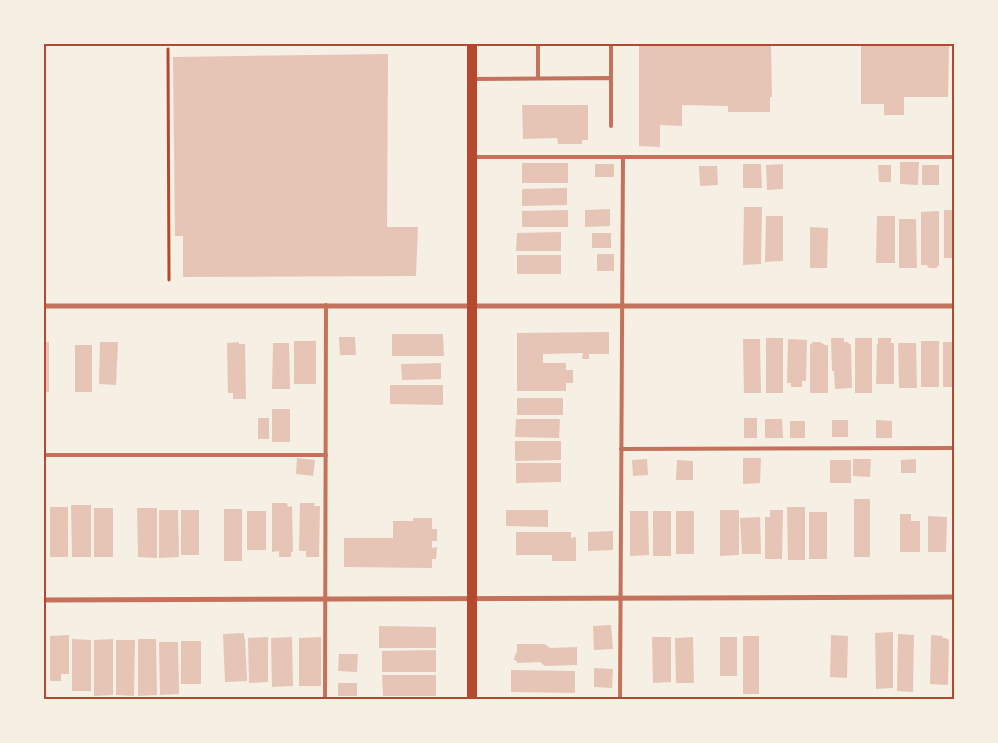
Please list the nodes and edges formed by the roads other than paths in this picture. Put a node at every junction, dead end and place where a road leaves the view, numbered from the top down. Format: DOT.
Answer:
graph roads {
  1 [pos="472,44"];
  2 [pos="538,44"];
  3 [pos="611,44"];
  4 [pos="538,78"];
  5 [pos="611,78"];
  6 [pos="472,79"];
  7 [pos="611,126"];
  8 [pos="472,157"];
  9 [pos="622,157"];
  10 [pos="954,157"];
  11 [pos="326,305"];
  12 [pos="44,306"];
  13 [pos="472,306"];
  14 [pos="622,306"];
  15 [pos="954,306"];
  16 [pos="954,448"];
  17 [pos="621,449"];
  18 [pos="44,455"];
  19 [pos="326,455"];
  20 [pos="954,596"];
  21 [pos="472,598"];
  22 [pos="621,598"];
  23 [pos="325,599"];
  24 [pos="44,600"];
  25 [pos="325,699"];
  26 [pos="472,699"];
  27 [pos="620,699"];
  1 -- 6 [label="main road"];
  2 -- 4 [label="lane"];
  3 -- 5 [label="lane"];
  4 -- 5 [label="lane"];
  4 -- 6 [label="lane"];
  5 -- 7 [label="lane"];
  6 -- 8 [label="main road"];
  8 -- 9 [label="lane"];
  8 -- 13 [label="main road"];
  9 -- 10 [label="lane"];
  9 -- 14 [label="lane"];
  11 -- 12 [label="street"];
  11 -- 13 [label="street"];
  11 -- 19 [label="lane"];
  13 -- 14 [label="street"];
  13 -- 21 [label="main road"];
  14 -- 15 [label="street"];
  14 -- 17 [label="lane"];
  16 -- 17 [label="lane"];
  17 -- 22 [label="lane"];
  18 -- 19 [label="lane"];
  19 -- 23 [label="lane"];
  20 -- 22 [label="street"];
  21 -- 22 [label="street"];
  21 -- 23 [label="street"];
  21 -- 26 [label="main road"];
  22 -- 27 [label="lane"];
  23 -- 24 [label="street"];
  23 -- 25 [label="lane"];
}
